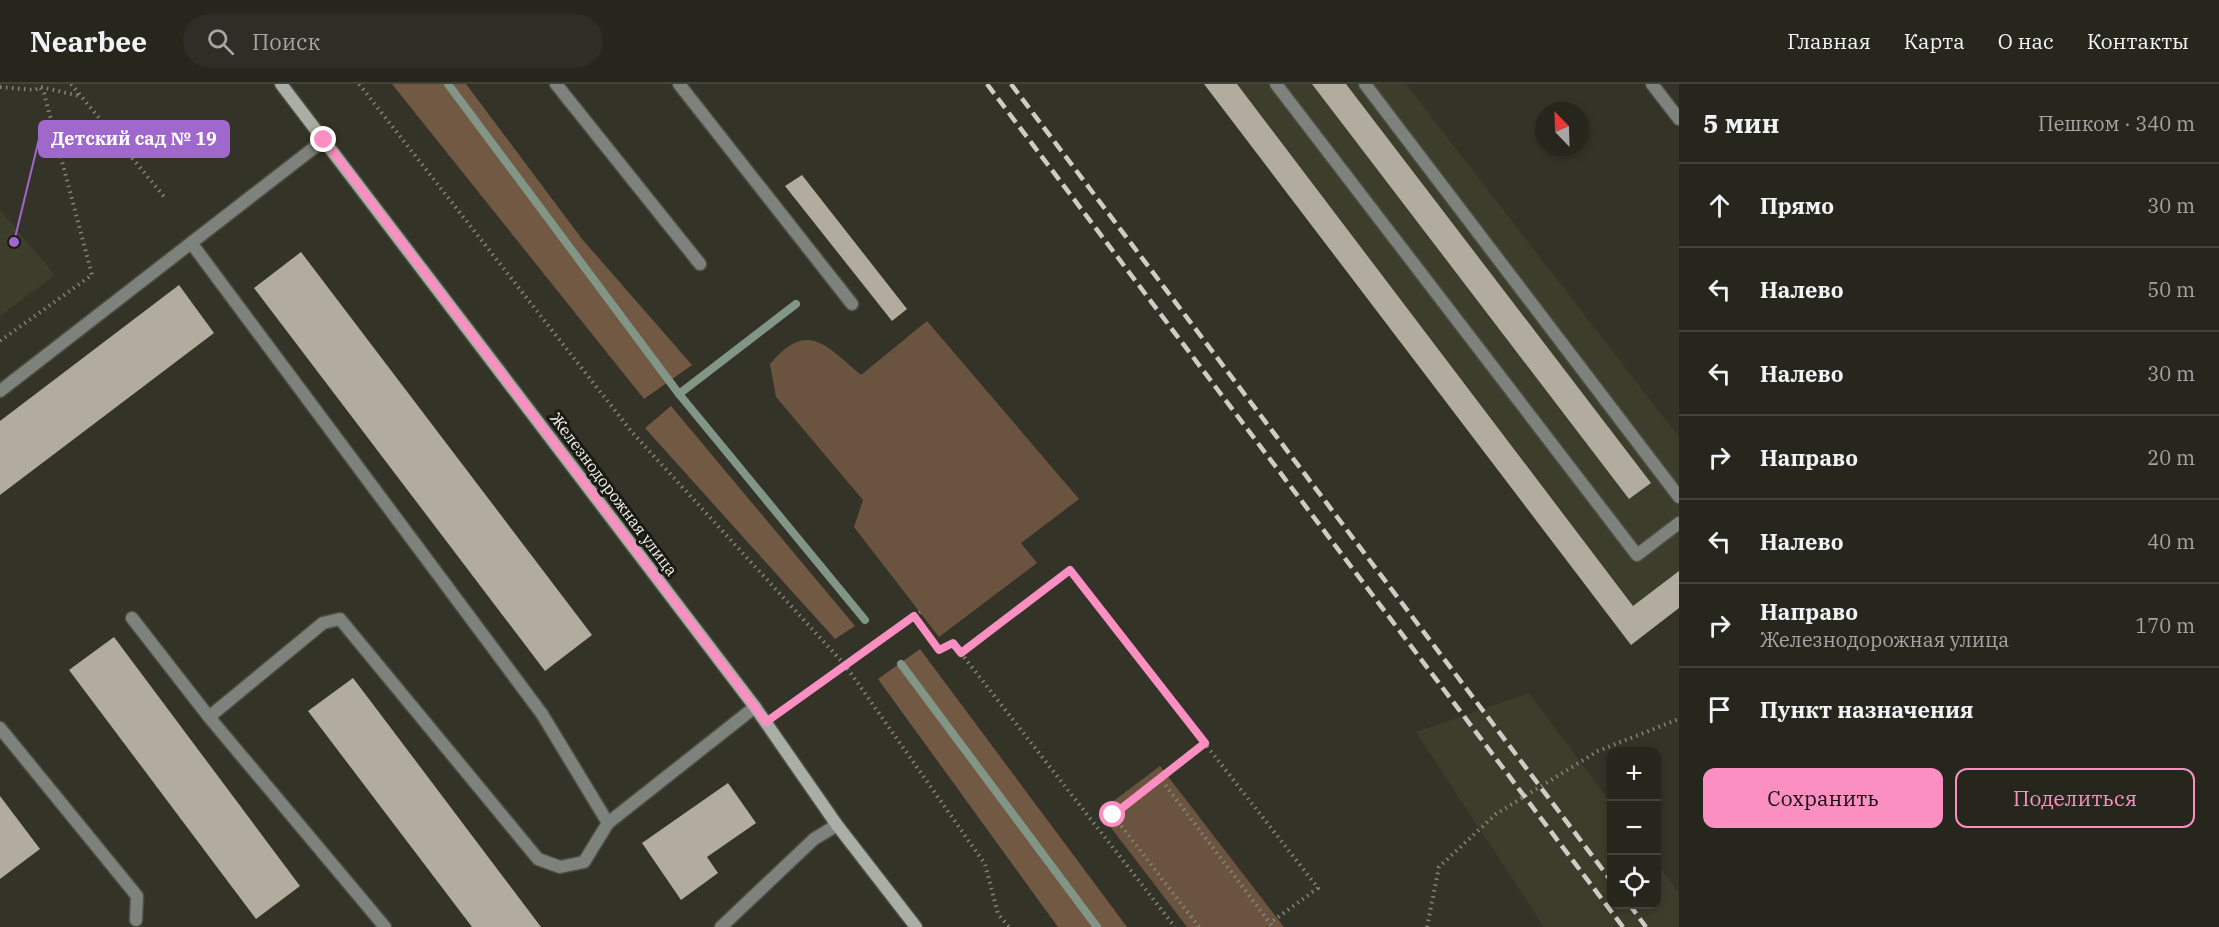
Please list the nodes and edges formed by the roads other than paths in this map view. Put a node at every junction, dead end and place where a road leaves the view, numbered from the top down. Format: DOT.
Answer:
graph roads {
  1 [pos="281,84"];
  2 [pos="556,84"];
  3 [pos="679,84"];
  4 [pos="1276,84"];
  5 [pos="1365,84"];
  6 [pos="1652,84"];
  7 [pos="1679,119"];
  8 [pos="324,140"];
  9 [pos="192,244"];
  10 [pos="700,264"];
  11 [pos="852,304"];
  12 [pos="0,391"];
  13 [pos="1679,497"];
  14 [pos="1679,523"];
  15 [pos="132,618"];
  16 [pos="755,707"];
  17 [pos="209,717"];
  18 [pos="0,728"];
  19 [pos="608,823"];
  20 [pos="837,825"];
  21 [pos="132,924"];
  22 [pos="726,925"];
  23 [pos="148,927"];
  24 [pos="385,927"];
  25 [pos="916,927"];
  1 -- 8 [label="street, Железнодорожная улица"];
  2 -- 10 [label="street"];
  3 -- 11 [label="street"];
  4 -- 14 [label="street"];
  5 -- 13 [label="street"];
  6 -- 7 [label="street"];
  8 -- 9 [label="street"];
  8 -- 16 [label="street, Железнодорожная улица"];
  9 -- 12 [label="street"];
  9 -- 19 [label="street"];
  15 -- 17 [label="street"];
  16 -- 19 [label="street"];
  16 -- 20 [label="street, Железнодорожная улица"];
  17 -- 19 [label="street"];
  17 -- 24 [label="street"];
  18 -- 21 [label="street"];
  20 -- 22 [label="street"];
  20 -- 25 [label="street, Железнодорожная улица"];
  21 -- 23 [label="street"];
}
